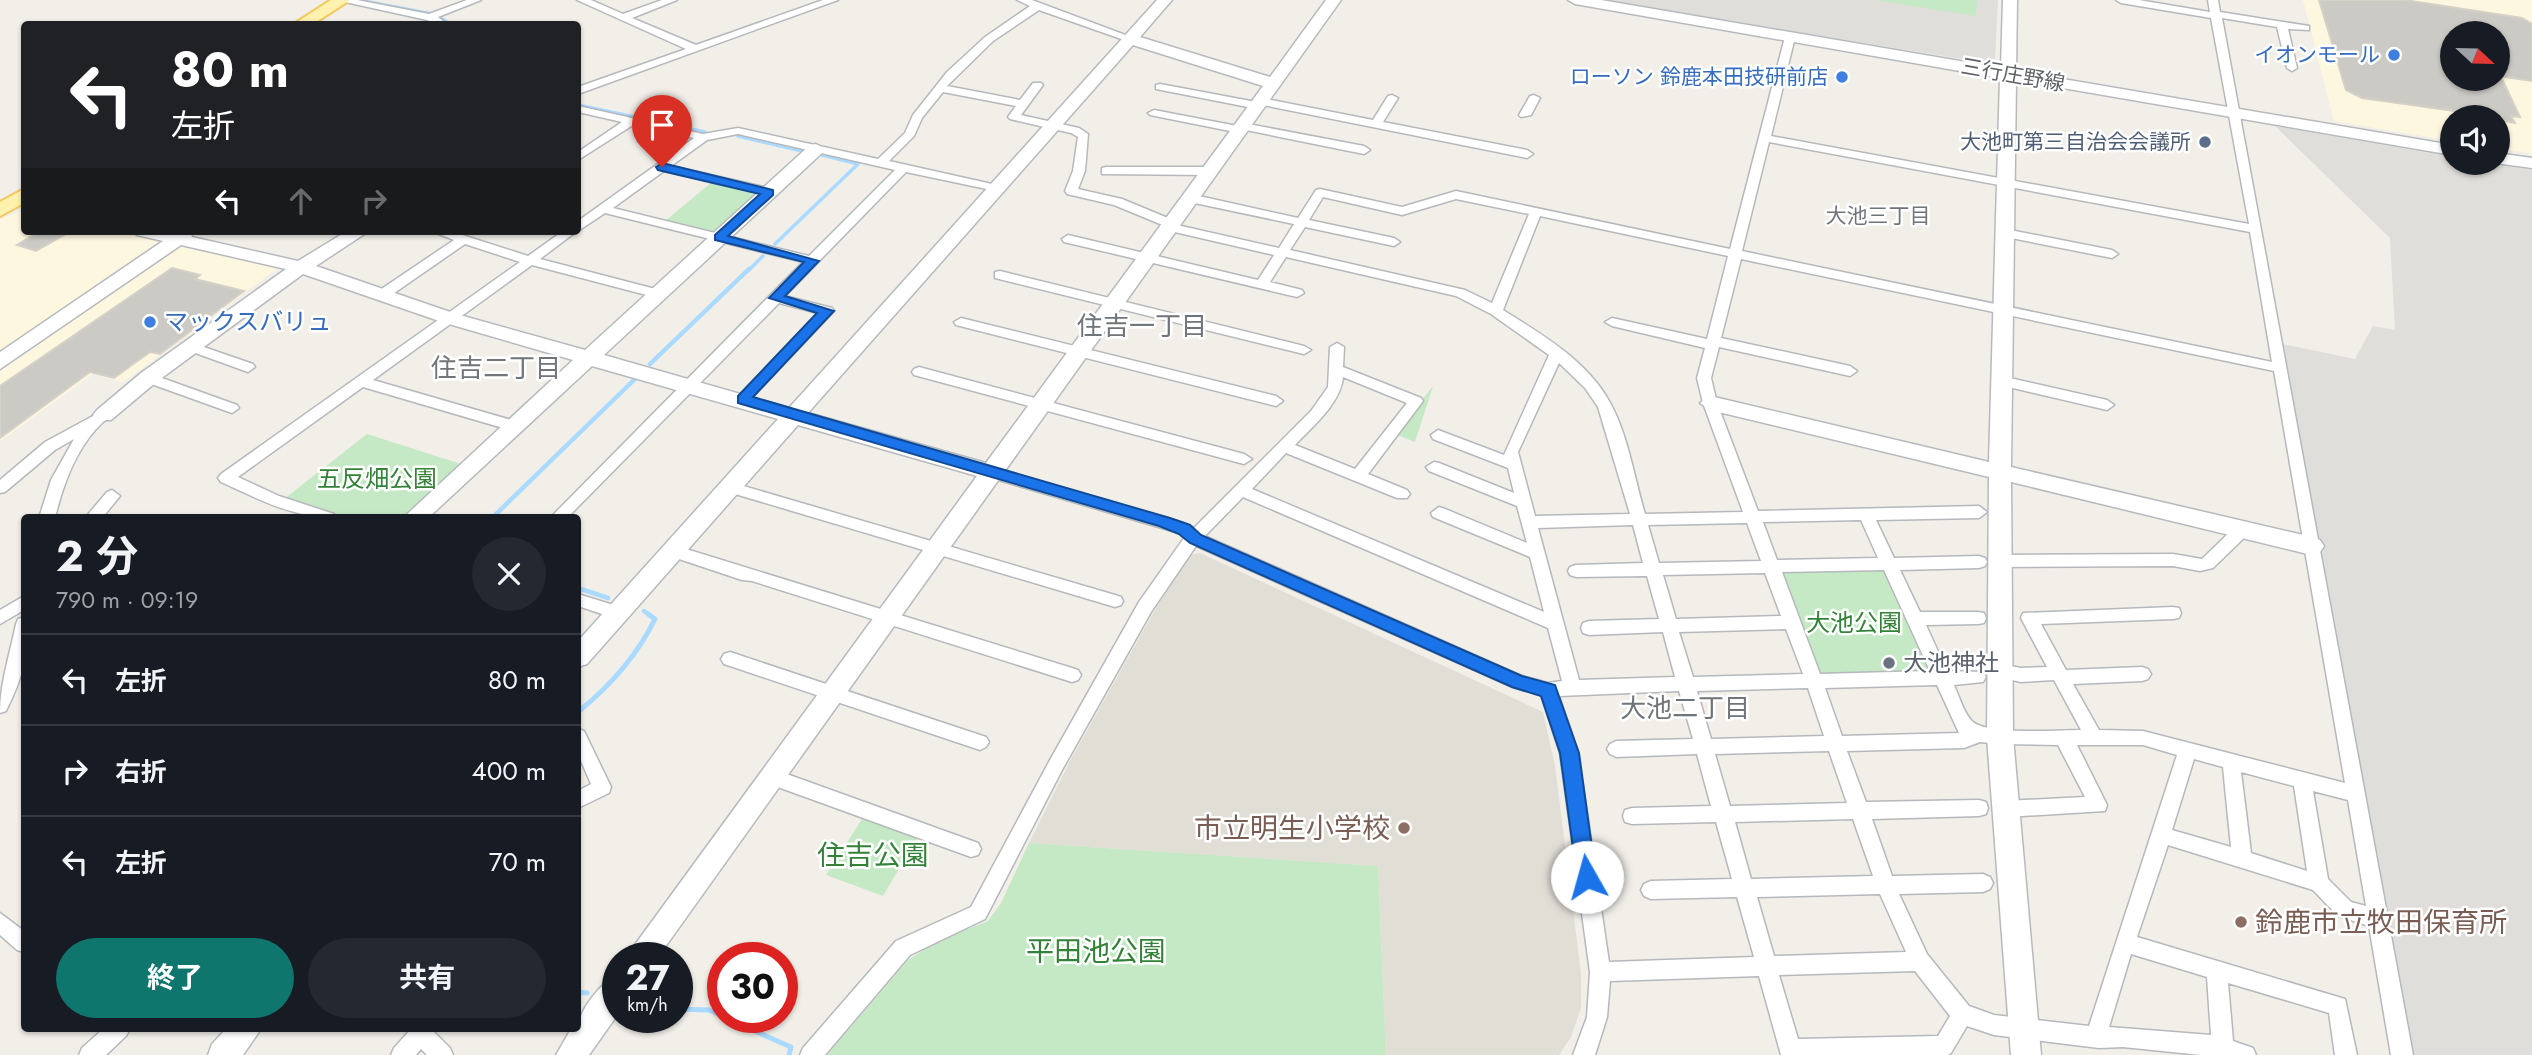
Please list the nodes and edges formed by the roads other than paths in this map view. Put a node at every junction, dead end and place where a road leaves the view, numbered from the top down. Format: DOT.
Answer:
graph roads {
  1 [pos="341,0"];
  2 [pos="476,0"];
  3 [pos="582,0"];
  4 [pos="672,0"];
  5 [pos="833,0"];
  6 [pos="1022,0"];
  7 [pos="1165,0"];
  8 [pos="1334,0"];
  9 [pos="1575,0"];
  10 [pos="2010,0"];
  11 [pos="2121,0"];
  12 [pos="2213,0"];
  13 [pos="1036,7"];
  14 [pos="2215,15"];
  15 [pos="430,17"];
  16 [pos="624,17"];
  17 [pos="307,21"];
  18 [pos="437,21"];
  19 [pos="2282,24"];
  20 [pos="2305,28"];
  21 [pos="1790,37"];
  22 [pos="1131,39"];
  23 [pos="694,48"];
  24 [pos="2292,68"];
  25 [pos="2010,74"];
  26 [pos="1037,85"];
  27 [pos="1160,86"];
  28 [pos="940,89"];
  29 [pos="581,90"];
  30 [pos="1264,97"];
  31 [pos="1392,98"];
  32 [pos="1534,99"];
  33 [pos="1023,104"];
  34 [pos="581,110"];
  35 [pos="1154,113"];
  36 [pos="2235,113"];
  37 [pos="1525,115"];
  38 [pos="631,121"];
  39 [pos="1376,124"];
  40 [pos="1054,125"];
  41 [pos="1241,128"];
  42 [pos="703,137"];
  43 [pos="1765,138"];
  44 [pos="2440,148"];
  45 [pos="816,149"];
  46 [pos="1364,150"];
  47 [pos="1527,154"];
  48 [pos="581,155"];
  49 [pos="2510,160"];
  50 [pos="881,163"];
  51 [pos="2532,163"];
  52 [pos="662,167"];
  53 [pos="904,168"];
  54 [pos="1105,171"];
  55 [pos="1210,171"];
  56 [pos="2007,183"];
  57 [pos="997,188"];
  58 [pos="769,192"];
  59 [pos="1190,198"];
  60 [pos="602,209"];
  61 [pos="1536,211"];
  62 [pos="1302,222"];
  63 [pos="581,225"];
  64 [pos="1170,226"];
  65 [pos="2256,229"];
  66 [pos="2006,233"];
  67 [pos="184,235"];
  68 [pos="353,235"];
  69 [pos="567,235"];
  70 [pos="463,236"];
  71 [pos="719,238"];
  72 [pos="1068,239"];
  73 [pos="1394,242"];
  74 [pos="1283,253"];
  75 [pos="1736,254"];
  76 [pos="2112,254"];
  77 [pos="1147,258"];
  78 [pos="531,261"];
  79 [pos="813,261"];
  80 [pos="301,267"];
  81 [pos="1000,275"];
  82 [pos="1262,284"];
  83 [pos="1297,293"];
  84 [pos="658,294"];
  85 [pos="382,295"];
  86 [pos="776,298"];
  87 [pos="1116,303"];
  88 [pos="2003,310"];
  89 [pos="1496,311"];
  90 [pos="449,318"];
  91 [pos="961,322"];
  92 [pos="1612,322"];
  93 [pos="1713,343"];
  94 [pos="1337,346"];
  95 [pos="192,348"];
  96 [pos="1304,349"];
  97 [pos="1079,352"];
  98 [pos="1556,355"];
  99 [pos="590,357"];
  100 [pos="0,362"];
  101 [pos="248,367"];
  102 [pos="2280,368"];
  103 [pos="1336,369"];
  104 [pos="919,372"];
  105 [pos="1850,372"];
  106 [pos="148,378"];
  107 [pos="361,381"];
  108 [pos="2001,381"];
  109 [pos="690,384"];
  110 [pos="743,399"];
  111 [pos="1276,401"];
  112 [pos="1710,403"];
  113 [pos="1042,405"];
  114 [pos="2107,405"];
  115 [pos="232,408"];
  116 [pos="104,415"];
  117 [pos="794,415"];
  118 [pos="513,426"];
  119 [pos="1438,435"];
  120 [pos="1286,447"];
  121 [pos="1244,459"];
  122 [pos="1515,465"];
  123 [pos="1434,467"];
  124 [pos="2000,470"];
  125 [pos="993,473"];
  126 [pos="1358,476"];
  127 [pos="730,487"];
  128 [pos="0,488"];
  129 [pos="1243,491"];
  130 [pos="1402,494"];
  131 [pos="112,496"];
  132 [pos="1525,503"];
  133 [pos="1979,512"];
  134 [pos="1439,513"];
  135 [pos="48,514"];
  136 [pos="96,514"];
  137 [pos="316,514"];
  138 [pos="418,514"];
  139 [pos="562,514"];
  140 [pos="1866,515"];
  141 [pos="1751,516"];
  142 [pos="1637,519"];
  143 [pos="1530,522"];
  144 [pos="2244,529"];
  145 [pos="1196,539"];
  146 [pos="2312,546"];
  147 [pos="937,548"];
  148 [pos="673,551"];
  149 [pos="1538,554"];
  150 [pos="1988,561"];
  151 [pos="1889,565"];
  152 [pos="1652,569"];
  153 [pos="1772,569"];
  154 [pos="1576,571"];
  155 [pos="581,601"];
  156 [pos="1115,601"];
  157 [pos="21,604"];
  158 [pos="617,613"];
  159 [pos="2173,613"];
  160 [pos="0,618"];
  161 [pos="886,618"];
  162 [pos="1979,618"];
  163 [pos="1914,620"];
  164 [pos="1791,622"];
  165 [pos="1555,624"];
  166 [pos="1667,624"];
  167 [pos="1589,628"];
  168 [pos="581,654"];
  169 [pos="21,659"];
  170 [pos="730,659"];
  171 [pos="1988,674"];
  172 [pos="2142,674"];
  173 [pos="2060,675"];
  174 [pos="1072,676"];
  175 [pos="1941,678"];
  176 [pos="1814,681"];
  177 [pos="19,682"];
  178 [pos="1685,684"];
  179 [pos="1572,687"];
  180 [pos="1548,690"];
  181 [pos="831,693"];
  182 [pos="0,706"];
  183 [pos="1990,736"];
  184 [pos="2064,738"];
  185 [pos="2094,738"];
  186 [pos="581,742"];
  187 [pos="980,742"];
  188 [pos="1836,745"];
  189 [pos="1703,747"];
  190 [pos="1616,749"];
  191 [pos="2188,749"];
  192 [pos="2231,760"];
  193 [pos="770,776"];
  194 [pos="2302,779"];
  195 [pos="2355,794"];
  196 [pos="581,798"];
  197 [pos="1993,809"];
  198 [pos="1859,810"];
  199 [pos="1722,813"];
  200 [pos="1632,816"];
  201 [pos="2162,835"];
  202 [pos="971,849"];
  203 [pos="2242,859"];
  204 [pos="1983,883"];
  205 [pos="2319,883"];
  206 [pos="1885,884"];
  207 [pos="1743,888"];
  208 [pos="1651,890"];
  209 [pos="2379,919"];
  210 [pos="651,942"];
  211 [pos="2125,943"];
  212 [pos="1920,961"];
  213 [pos="1765,966"];
  214 [pos="2217,971"];
  215 [pos="1600,972"];
  216 [pos="602,1011"];
  217 [pos="1962,1014"];
  218 [pos="116,1032"];
  219 [pos="243,1032"];
  220 [pos="418,1032"];
  221 [pos="2099,1038"];
  222 [pos="2025,1042"];
  223 [pos="2123,1046"];
  224 [pos="2222,1048"];
  225 [pos="1791,1053"];
  226 [pos="90,1055"];
  227 [pos="223,1055"];
  228 [pos="402,1055"];
  229 [pos="442,1055"];
  230 [pos="570,1055"];
  231 [pos="811,1055"];
  232 [pos="1584,1055"];
  233 [pos="2245,1055"];
  234 [pos="2346,1055"];
  235 [pos="2402,1055"];
  1 -- 15 [label="street"];
  1 -- 17 [label="main road"];
  2 -- 15 [label="street"];
  3 -- 16 [label="street"];
  4 -- 16 [label="street"];
  5 -- 23 [label="street"];
  6 -- 13 [label="street"];
  7 -- 22 [label="street"];
  8 -- 30 [label="street"];
  9 -- 21 [label="street, 三行庄野線"];
  10 -- 25 [label="street"];
  11 -- 14 [label="street"];
  12 -- 14 [label="street"];
  13 -- 22 [label="street"];
  13 -- 28 [label="street"];
  14 -- 19 [label="street"];
  14 -- 36 [label="street"];
  15 -- 18 [label="street"];
  16 -- 23 [label="street"];
  19 -- 20 [label="street"];
  19 -- 24 [label="street"];
  21 -- 25 [label="street, 三行庄野線"];
  21 -- 43 [label="street"];
  22 -- 30 [label="street"];
  22 -- 40 [label="street"];
  23 -- 29 [label="street"];
  25 -- 36 [label="street, 三行庄野線"];
  25 -- 56 [label="street"];
  26 -- 33 [label="street"];
  27 -- 30 [label="street"];
  28 -- 33 [label="street"];
  28 -- 50 [label="street"];
  30 -- 39 [label="street"];
  30 -- 41 [label="street"];
  31 -- 39 [label="street"];
  32 -- 37 [label="street"];
  33 -- 40 [label="street"];
  34 -- 38 [label="street"];
  35 -- 41 [label="street"];
  36 -- 44 [label="street, 三行庄野線"];
  36 -- 65 [label="street"];
  38 -- 42 [label="street"];
  38 -- 48 [label="street"];
  39 -- 47 [label="street"];
  40 -- 57 [label="street"];
  40 -- 64 [label="street"];
  41 -- 46 [label="street"];
  41 -- 55 [label="street"];
  42 -- 45 [label="street"];
  42 -- 52 [label="street"];
  43 -- 56 [label="street"];
  43 -- 75 [label="street"];
  45 -- 50 [label="street"];
  45 -- 58 [label="street"];
  49 -- 51 [label="street"];
  50 -- 53 [label="street"];
  52 -- 58 [label="street"];
  52 -- 60 [label="street"];
  53 -- 57 [label="street"];
  53 -- 79 [label="street"];
  54 -- 55 [label="street"];
  55 -- 59 [label="street"];
  56 -- 65 [label="street"];
  56 -- 66 [label="street"];
  57 -- 117 [label="street"];
  58 -- 71 [label="street"];
  59 -- 62 [label="street"];
  59 -- 64 [label="street"];
  60 -- 63 [label="street"];
  60 -- 71 [label="street"];
  61 -- 62 [label="street"];
  61 -- 75 [label="street"];
  61 -- 89 [label="street"];
  62 -- 73 [label="street"];
  62 -- 74 [label="street"];
  64 -- 74 [label="street"];
  64 -- 77 [label="street"];
  65 -- 102 [label="street"];
  66 -- 76 [label="street"];
  66 -- 88 [label="street"];
  67 -- 80 [label="street"];
  67 -- 100 [label="street"];
  68 -- 80 [label="street"];
  69 -- 78 [label="street"];
  70 -- 78 [label="street"];
  70 -- 85 [label="street"];
  71 -- 79 [label="street"];
  71 -- 84 [label="street"];
  72 -- 77 [label="street"];
  74 -- 82 [label="street"];
  74 -- 89 [label="street"];
  75 -- 88 [label="street"];
  75 -- 93 [label="street"];
  77 -- 82 [label="street"];
  77 -- 87 [label="street"];
  78 -- 84 [label="street"];
  78 -- 90 [label="street"];
  79 -- 86 [label="street"];
  80 -- 85 [label="street"];
  80 -- 95 [label="street"];
  81 -- 87 [label="street"];
  82 -- 83 [label="street"];
  84 -- 99 [label="street"];
  85 -- 90 [label="street"];
  86 -- 109 [label="street"];
  86 -- 110 [label="street"];
  87 -- 96 [label="street"];
  87 -- 97 [label="street"];
  88 -- 102 [label="street"];
  88 -- 108 [label="street"];
  89 -- 98 [label="street"];
  90 -- 99 [label="street"];
  90 -- 107 [label="street"];
  91 -- 97 [label="street"];
  92 -- 93 [label="street"];
  93 -- 105 [label="street"];
  93 -- 112 [label="street"];
  94 -- 103 [label="street"];
  95 -- 101 [label="street"];
  95 -- 106 [label="street"];
  97 -- 111 [label="street"];
  97 -- 113 [label="street"];
  98 -- 122 [label="street"];
  98 -- 142 [label="street"];
  99 -- 109 [label="street"];
  99 -- 118 [label="street"];
  102 -- 146 [label="street"];
  103 -- 120 [label="street"];
  103 -- 126 [label="street"];
  104 -- 113 [label="street"];
  106 -- 115 [label="street"];
  106 -- 116 [label="street"];
  107 -- 118 [label="street"];
  107 -- 137 [label="street"];
  108 -- 114 [label="street"];
  108 -- 124 [label="street"];
  109 -- 110 [label="street"];
  109 -- 139 [label="street"];
  110 -- 117 [label="street"];
  112 -- 124 [label="street"];
  112 -- 141 [label="street"];
  113 -- 121 [label="street"];
  113 -- 125 [label="street"];
  116 -- 128 [label="street"];
  116 -- 135 [label="street"];
  117 -- 125 [label="street"];
  117 -- 127 [label="street"];
  118 -- 138 [label="street"];
  119 -- 122 [label="street"];
  120 -- 126 [label="street"];
  120 -- 129 [label="street"];
  122 -- 132 [label="street"];
  123 -- 132 [label="street"];
  124 -- 144 [label="street"];
  124 -- 150 [label="street"];
  125 -- 145 [label="street"];
  125 -- 147 [label="street"];
  126 -- 130 [label="street"];
  127 -- 147 [label="street"];
  127 -- 148 [label="street"];
  129 -- 145 [label="street"];
  129 -- 165 [label="street"];
  131 -- 136 [label="street"];
  132 -- 143 [label="street"];
  133 -- 140 [label="street"];
  134 -- 149 [label="street"];
  140 -- 141 [label="street"];
  140 -- 151 [label="street"];
  141 -- 142 [label="street"];
  141 -- 153 [label="street"];
  142 -- 143 [label="street"];
  142 -- 152 [label="street"];
  143 -- 149 [label="street"];
  144 -- 146 [label="street"];
  144 -- 150 [label="street"];
  145 -- 180 [label="street"];
  145 -- 231 [label="street"];
  146 -- 195 [label="street"];
  147 -- 156 [label="street"];
  147 -- 161 [label="street"];
  148 -- 158 [label="street"];
  148 -- 161 [label="street"];
  149 -- 165 [label="street"];
  150 -- 151 [label="street"];
  150 -- 171 [label="street"];
  151 -- 153 [label="street"];
  151 -- 163 [label="street"];
  152 -- 153 [label="street"];
  152 -- 154 [label="street"];
  152 -- 166 [label="street"];
  153 -- 164 [label="street"];
  155 -- 158 [label="street"];
  157 -- 160 [label="street"];
  158 -- 168 [label="street"];
  159 -- 173 [label="street"];
  161 -- 174 [label="street"];
  161 -- 181 [label="street"];
  162 -- 163 [label="street"];
  163 -- 175 [label="street"];
  164 -- 166 [label="street"];
  164 -- 176 [label="street"];
  165 -- 179 [label="street"];
  166 -- 167 [label="street"];
  166 -- 178 [label="street"];
  169 -- 177 [label="street"];
  170 -- 181 [label="street"];
  171 -- 173 [label="street"];
  171 -- 175 [label="street"];
  171 -- 183 [label="street"];
  172 -- 173 [label="street"];
  173 -- 185 [label="street"];
  175 -- 176 [label="street"];
  175 -- 183 [label="street"];
  176 -- 178 [label="street"];
  176 -- 188 [label="street"];
  177 -- 182 [label="street"];
  178 -- 179 [label="street"];
  178 -- 189 [label="street"];
  179 -- 180 [label="street"];
  180 -- 215 [label="street"];
  181 -- 187 [label="street"];
  181 -- 193 [label="street"];
  183 -- 184 [label="street"];
  183 -- 188 [label="street"];
  183 -- 197 [label="street"];
  184 -- 185 [label="street"];
  184 -- 197 [label="street"];
  185 -- 191 [label="street"];
  186 -- 196 [label="street"];
  188 -- 189 [label="street"];
  188 -- 198 [label="street"];
  189 -- 190 [label="street"];
  189 -- 199 [label="street"];
  191 -- 192 [label="street"];
  191 -- 201 [label="street"];
  192 -- 194 [label="street"];
  192 -- 203 [label="street"];
  193 -- 202 [label="street"];
  193 -- 210 [label="street"];
  194 -- 195 [label="street"];
  194 -- 205 [label="street"];
  195 -- 209 [label="street"];
  197 -- 198 [label="street"];
  197 -- 222 [label="street"];
  198 -- 199 [label="street"];
  198 -- 206 [label="street"];
  199 -- 200 [label="street"];
  199 -- 207 [label="street"];
  201 -- 203 [label="street"];
  201 -- 211 [label="street"];
  203 -- 205 [label="street"];
  204 -- 206 [label="street"];
  205 -- 209 [label="street"];
  206 -- 207 [label="street"];
  206 -- 212 [label="street"];
  207 -- 208 [label="street"];
  207 -- 213 [label="street"];
  209 -- 235 [label="street"];
  211 -- 214 [label="street"];
  211 -- 221 [label="street"];
  212 -- 213 [label="street"];
  212 -- 217 [label="street"];
  213 -- 215 [label="street"];
  213 -- 225 [label="street"];
  214 -- 224 [label="street"];
  214 -- 234 [label="street"];
  215 -- 232 [label="street"];
  216 -- 230 [label="street"];
  217 -- 222 [label="street"];
  217 -- 225 [label="street"];
  218 -- 226 [label="street"];
  219 -- 227 [label="street"];
  220 -- 228 [label="street"];
  220 -- 229 [label="street"];
  221 -- 222 [label="street"];
  221 -- 223 [label="street"];
  223 -- 224 [label="street"];
  224 -- 233 [label="street"];
}
